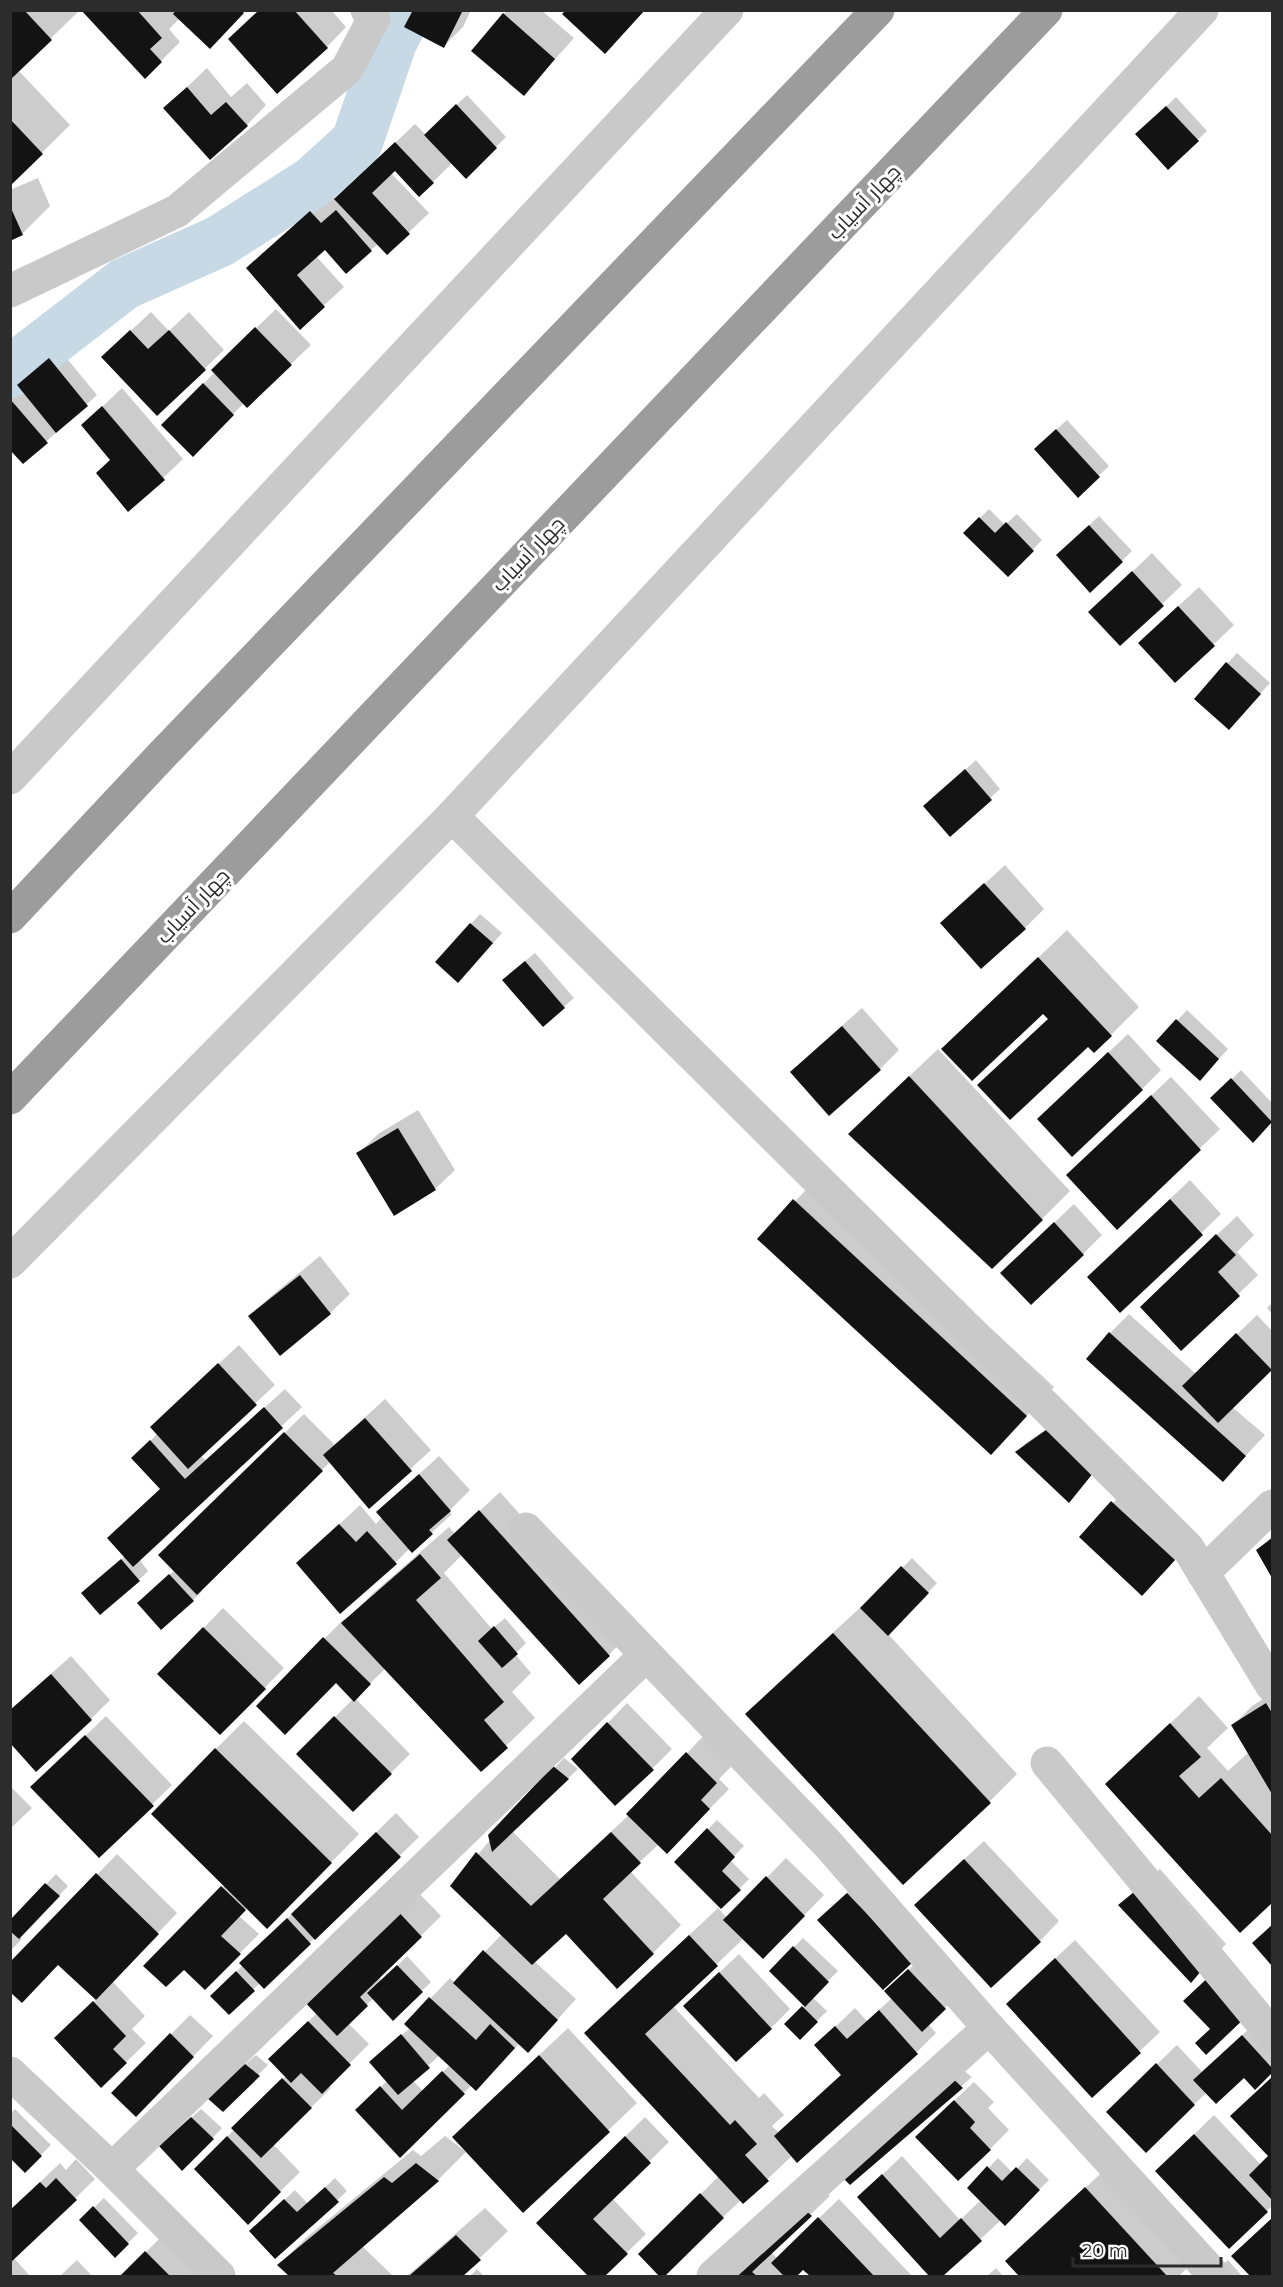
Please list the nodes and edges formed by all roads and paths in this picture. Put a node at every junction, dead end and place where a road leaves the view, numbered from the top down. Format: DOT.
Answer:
graph roads {
  1 [pos="368,10"];
  2 [pos="727,10"];
  3 [pos="878,10"];
  4 [pos="1046,10"];
  5 [pos="1202,10"];
  6 [pos="10,291"];
  7 [pos="10,778"];
  8 [pos="452,816"];
  9 [pos="10,917"];
  10 [pos="10,1098"];
  11 [pos="10,1262"];
  12 [pos="1272,1506"];
  13 [pos="526,1529"];
  14 [pos="1203,1573"];
  15 [pos="646,1655"];
  16 [pos="1272,1686"];
  17 [pos="1047,1763"];
  18 [pos="989,2028"];
  19 [pos="1272,2034"];
  20 [pos="10,2073"];
  21 [pos="112,2169"];
  22 [pos="219,2277"];
  23 [pos="713,2277"];
  24 [pos="1215,2277"];
  1 -- 6 [label="street"];
  2 -- 7 [label="street"];
  3 -- 9 [label="highway"];
  4 -- 10 [label="highway, چهار آسیاب"];
  5 -- 8 [label="street"];
  8 -- 11 [label="street"];
  8 -- 14 [label="street"];
  12 -- 14 [label="street"];
  13 -- 15 [label="street"];
  14 -- 16 [label="street"];
  15 -- 18 [label="street"];
  15 -- 21 [label="street"];
  17 -- 19 [label="street"];
  18 -- 23 [label="street"];
  18 -- 24 [label="street"];
  20 -- 21 [label="street"];
  21 -- 22 [label="street"];
}
